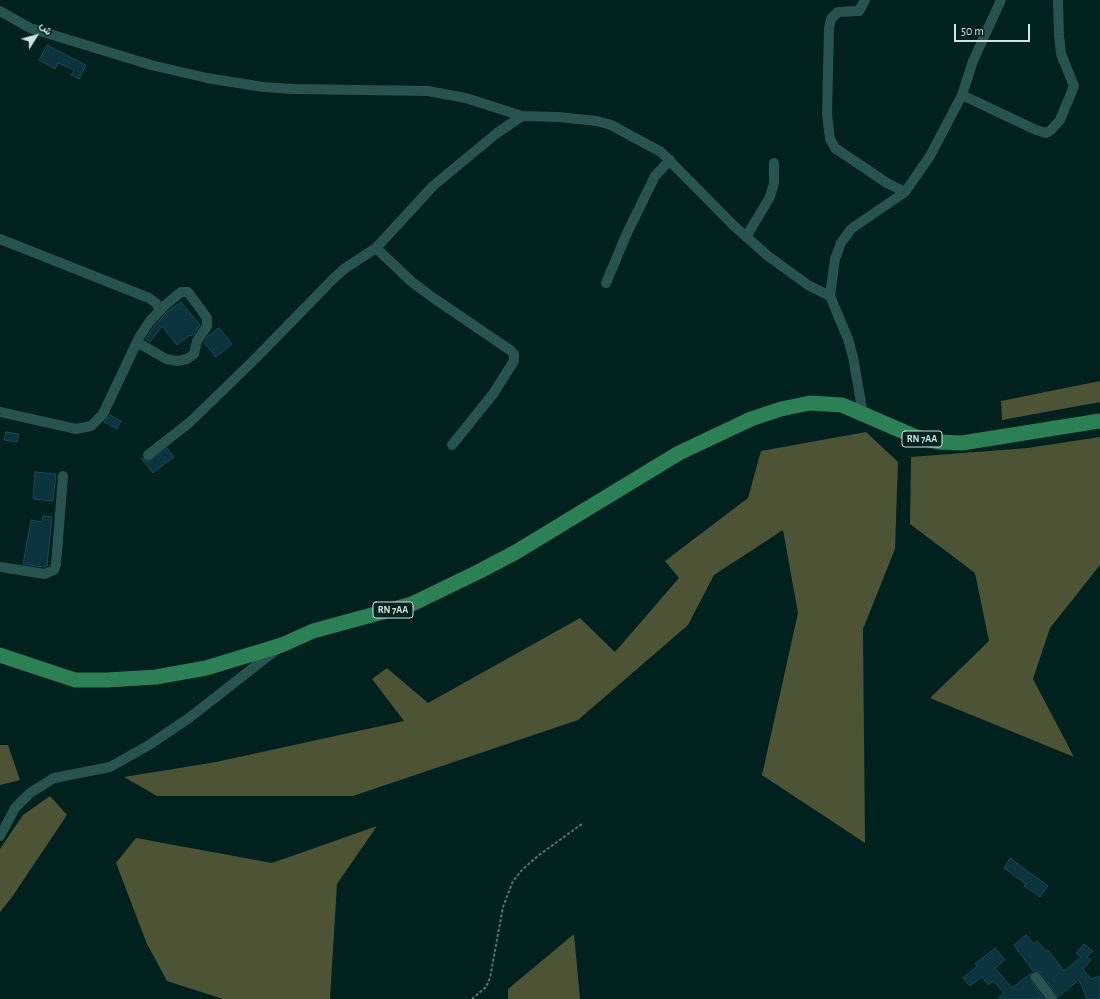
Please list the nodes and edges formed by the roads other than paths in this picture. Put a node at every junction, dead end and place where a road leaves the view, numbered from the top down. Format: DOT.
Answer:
graph roads {
  1 [pos="865,0"];
  2 [pos="1001,0"];
  3 [pos="1058,0"];
  4 [pos="0,11"];
  5 [pos="962,95"];
  6 [pos="522,116"];
  7 [pos="670,160"];
  8 [pos="774,163"];
  9 [pos="905,192"];
  10 [pos="746,237"];
  11 [pos="0,239"];
  12 [pos="376,248"];
  13 [pos="606,283"];
  14 [pos="830,296"];
  15 [pos="160,310"];
  16 [pos="137,342"];
  17 [pos="0,412"];
  18 [pos="863,414"];
  19 [pos="1100,421"];
  20 [pos="452,445"];
  21 [pos="148,455"];
  22 [pos="63,476"];
  23 [pos="0,567"];
  24 [pos="282,645"];
  25 [pos="0,655"];
  26 [pos="0,836"];
  27 [pos="1036,977"];
  28 [pos="1052,999"];
  1 -- 9 [label="street"];
  2 -- 5 [label="street"];
  3 -- 5 [label="street"];
  4 -- 6 [label="street"];
  5 -- 9 [label="street"];
  6 -- 7 [label="street"];
  6 -- 12 [label="street"];
  7 -- 10 [label="street"];
  7 -- 13 [label="street"];
  8 -- 10 [label="street"];
  9 -- 14 [label="street"];
  10 -- 14 [label="street"];
  11 -- 15 [label="street"];
  12 -- 20 [label="street"];
  12 -- 21 [label="street"];
  14 -- 18 [label="street"];
  15 -- 16 [label="street"];
  15 -- 16 [label="street"];
  16 -- 17 [label="street"];
  18 -- 19 [label="main road, RN 7AA"];
  18 -- 24 [label="main road, RN 7AA"];
  22 -- 23 [label="street"];
  24 -- 25 [label="main road, RN 7AA"];
  24 -- 26 [label="street"];
  27 -- 28 [label="street"];
}
